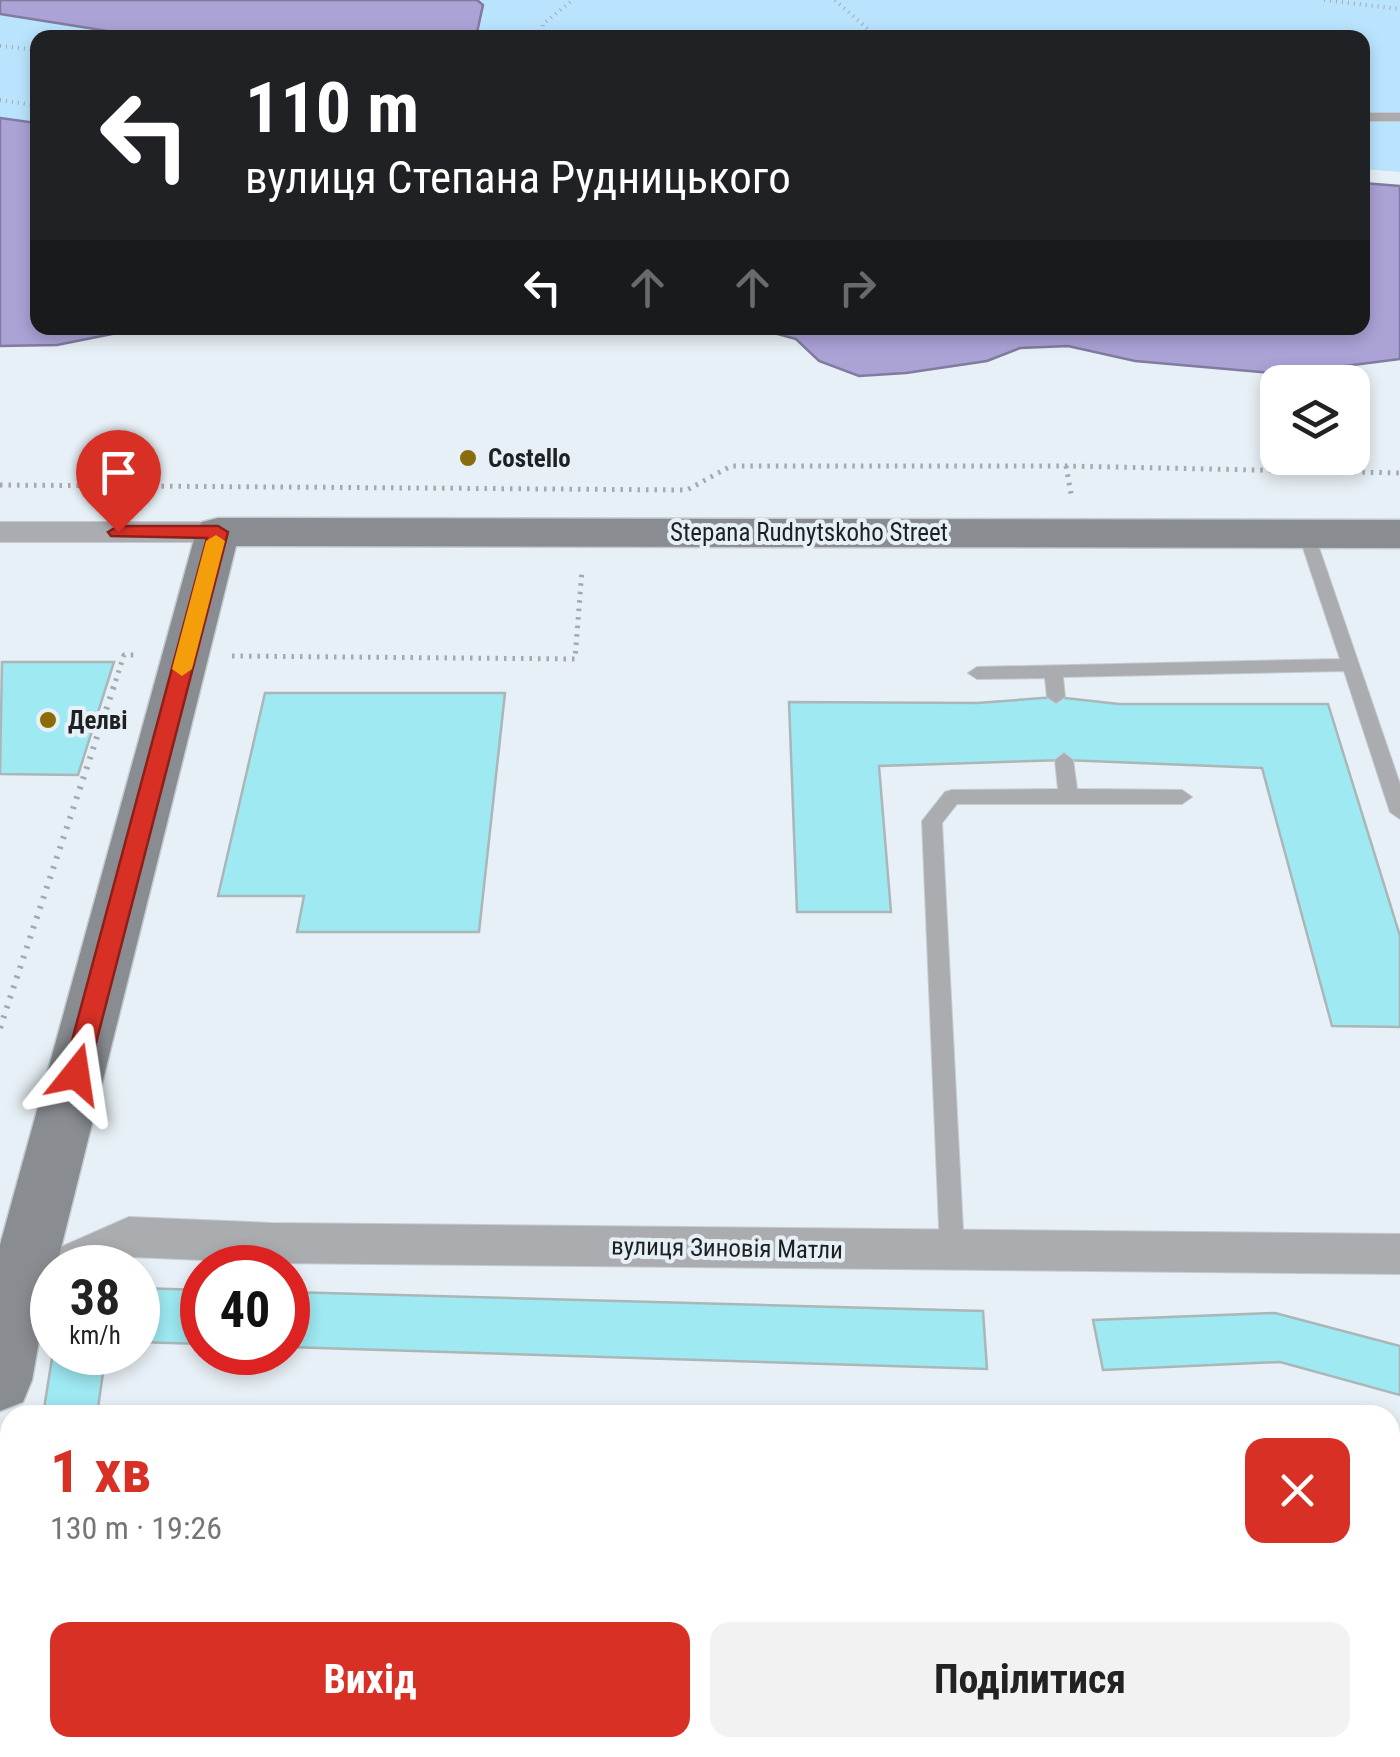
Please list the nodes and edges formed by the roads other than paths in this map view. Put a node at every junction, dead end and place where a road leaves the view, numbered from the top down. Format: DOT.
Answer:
graph roads {
  1 [pos="1400,116"];
  2 [pos="1370,117"];
  3 [pos="0,532"];
  4 [pos="218,532"];
  5 [pos="1306,532"];
  6 [pos="1400,534"];
  7 [pos="1350,664"];
  8 [pos="1053,671"];
  9 [pos="978,673"];
  10 [pos="1056,697"];
  11 [pos="1064,760"];
  12 [pos="1068,796"];
  13 [pos="1182,797"];
  14 [pos="1400,812"];
  15 [pos="43,1245"];
  16 [pos="114,1245"];
  17 [pos="952,1250"];
  18 [pos="1400,1254"];
  19 [pos="30,1293"];
  20 [pos="0,1380"];
  1 -- 2 [label="lane"];
  3 -- 4 [label="street"];
  4 -- 5 [label="street, Stepana Rudnytskoho Street"];
  4 -- 15 [label="street"];
  5 -- 6 [label="street, Stepana Rudnytskoho Street"];
  5 -- 7 [label="lane"];
  7 -- 8 [label="lane"];
  7 -- 14 [label="lane"];
  8 -- 9 [label="lane"];
  8 -- 10 [label="lane"];
  11 -- 12 [label="lane"];
  12 -- 13 [label="lane"];
  12 -- 17 [label="lane"];
  16 -- 17 [label="street, вулиця Зиновія Матли"];
  17 -- 18 [label="street, вулиця Зиновія Матли"];
  19 -- 20 [label="street"];
}
